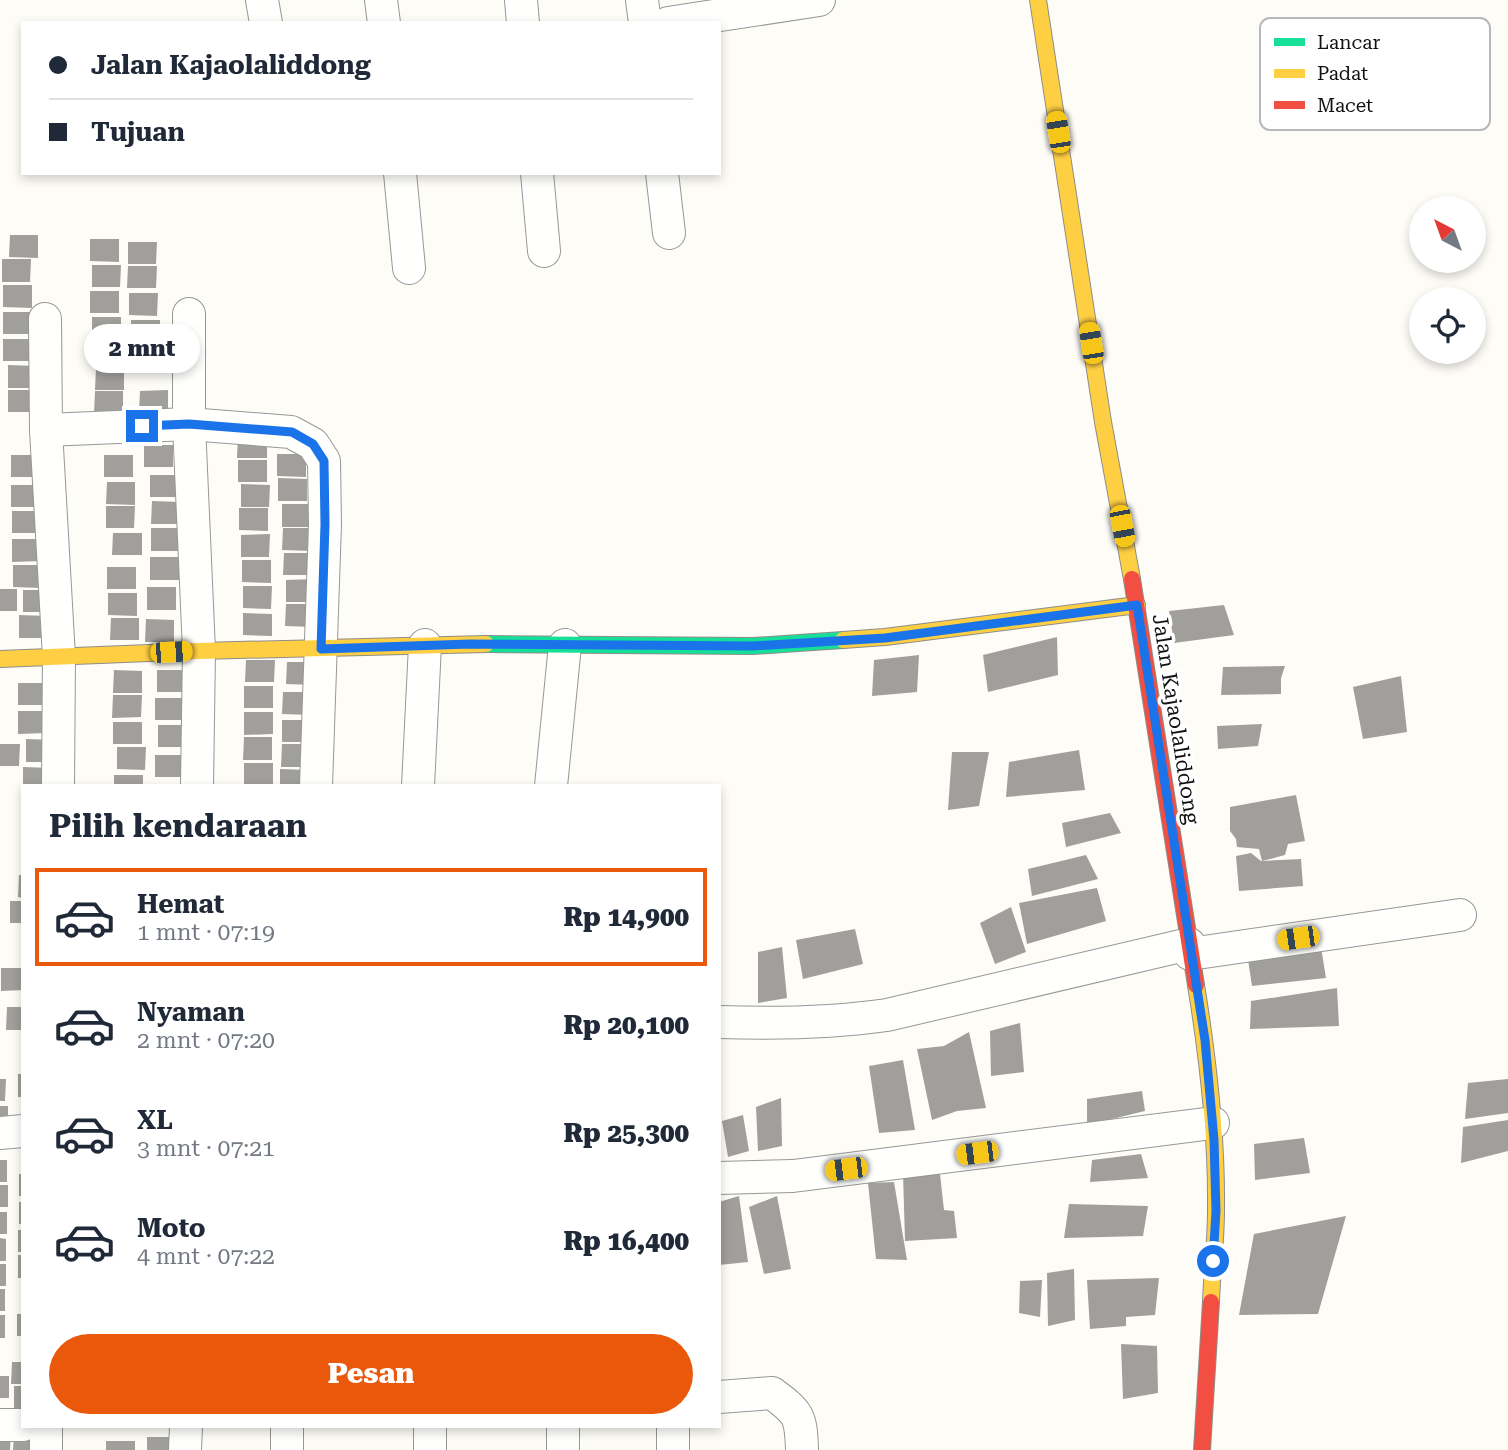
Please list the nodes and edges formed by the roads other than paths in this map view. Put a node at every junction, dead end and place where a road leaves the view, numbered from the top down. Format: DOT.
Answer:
graph roads {
  1 [pos="262,0"];
  2 [pos="382,0"];
  3 [pos="520,0"];
  4 [pos="642,0"];
  5 [pos="1038,0"];
  6 [pos="802,1"];
  7 [pos="266,21"];
  8 [pos="384,21"];
  9 [pos="523,21"];
  10 [pos="645,21"];
  11 [pos="679,21"];
  12 [pos="400,175"];
  13 [pos="537,175"];
  14 [pos="662,175"];
  15 [pos="669,233"];
  16 [pos="544,251"];
  17 [pos="409,268"];
  18 [pos="189,314"];
  19 [pos="45,319"];
  20 [pos="189,424"];
  21 [pos="46,430"];
  22 [pos="1137,605"];
  23 [pos="425,645"];
  24 [pos="565,645"];
  25 [pos="321,649"];
  26 [pos="199,651"];
  27 [pos="60,657"];
  28 [pos="0,659"];
  29 [pos="58,784"];
  30 [pos="197,784"];
  31 [pos="316,784"];
  32 [pos="418,784"];
  33 [pos="551,784"];
  34 [pos="1460,915"];
  35 [pos="1189,949"];
  36 [pos="721,1022"];
  37 [pos="1213,1123"];
  38 [pos="21,1131"];
  39 [pos="0,1133"];
  40 [pos="721,1178"];
  41 [pos="721,1397"];
  42 [pos="0,1424"];
  43 [pos="21,1425"];
  44 [pos="46,1428"];
  45 [pos="186,1428"];
  46 [pos="287,1428"];
  47 [pos="430,1428"];
  48 [pos="563,1428"];
  49 [pos="673,1428"];
  50 [pos="46,1450"];
  51 [pos="185,1450"];
  52 [pos="287,1450"];
  53 [pos="429,1450"];
  54 [pos="563,1450"];
  55 [pos="673,1450"];
  56 [pos="802,1450"];
  57 [pos="1202,1450"];
  1 -- 7 [label="street"];
  2 -- 8 [label="street"];
  3 -- 9 [label="street"];
  4 -- 10 [label="street"];
  5 -- 22 [label="street, Jalan Kajaolaliddong"];
  6 -- 11 [label="street"];
  12 -- 17 [label="street"];
  13 -- 16 [label="street"];
  14 -- 15 [label="street"];
  18 -- 20 [label="street"];
  19 -- 21 [label="street"];
  20 -- 21 [label="street"];
  20 -- 25 [label="street"];
  20 -- 26 [label="street"];
  21 -- 27 [label="street"];
  22 -- 24 [label="street"];
  22 -- 35 [label="street, Jalan Kajaolaliddong"];
  23 -- 24 [label="street"];
  23 -- 25 [label="street"];
  23 -- 32 [label="street"];
  24 -- 33 [label="street"];
  25 -- 26 [label="street"];
  25 -- 31 [label="street"];
  26 -- 27 [label="street"];
  26 -- 30 [label="street"];
  27 -- 28 [label="street"];
  27 -- 29 [label="street"];
  34 -- 35 [label="street"];
  35 -- 36 [label="street"];
  35 -- 37 [label="street, Jalan Kajaolaliddong"];
  37 -- 40 [label="street"];
  37 -- 57 [label="street, Jalan Kajaolaliddong"];
  38 -- 39 [label="street"];
  41 -- 56 [label="street"];
  42 -- 43 [label="street"];
  44 -- 50 [label="street"];
  45 -- 51 [label="street"];
  46 -- 52 [label="street"];
  47 -- 53 [label="street"];
  48 -- 54 [label="street"];
  49 -- 55 [label="street"];
}
